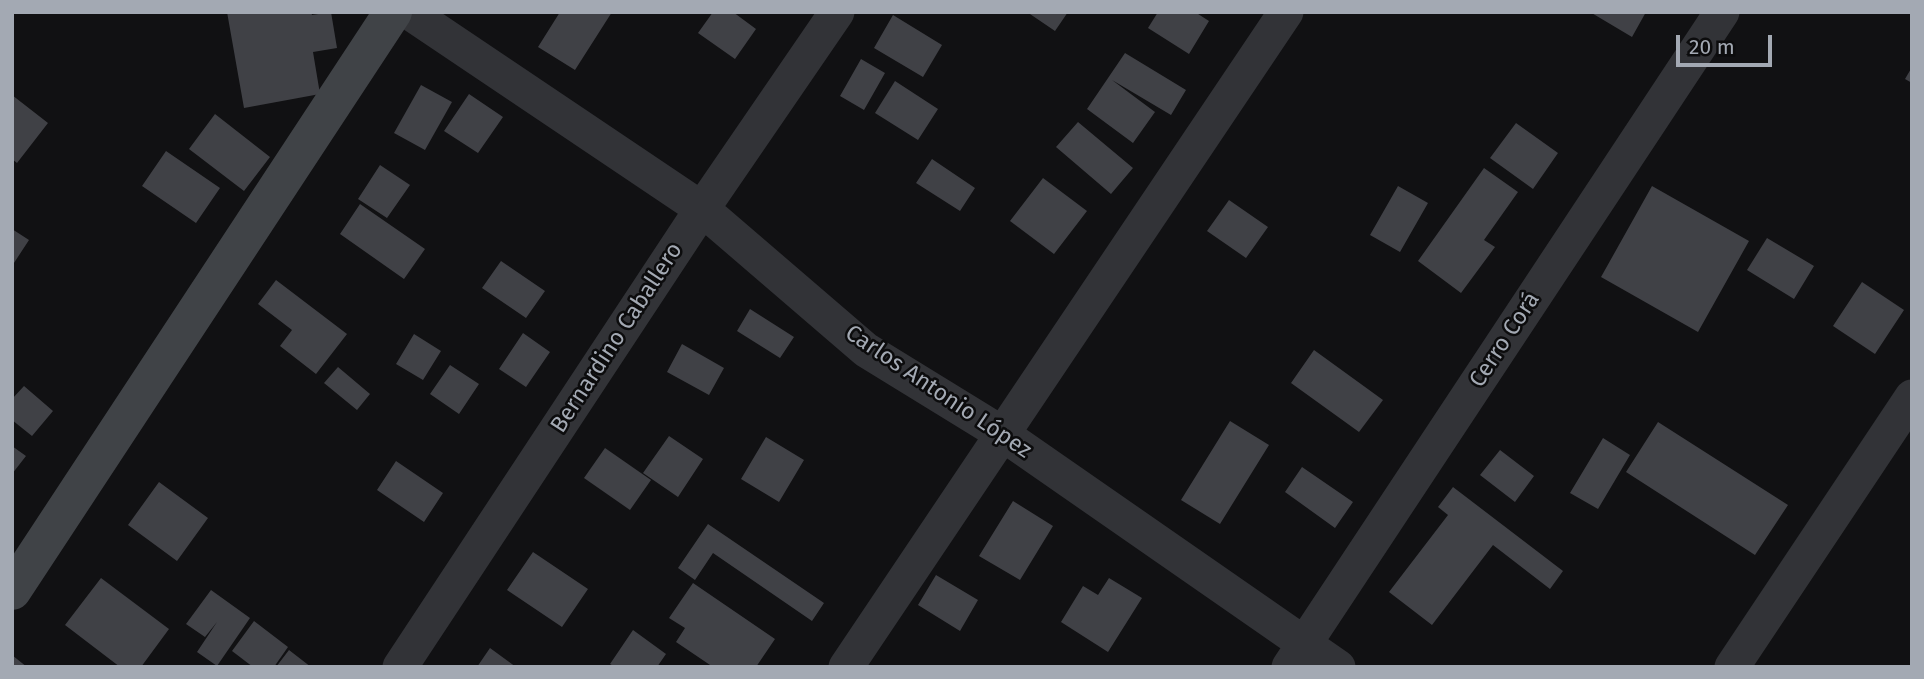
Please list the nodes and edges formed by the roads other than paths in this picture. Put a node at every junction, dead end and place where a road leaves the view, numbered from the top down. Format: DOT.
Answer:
graph roads {
  1 [pos="393,12"];
  2 [pos="409,12"];
  3 [pos="837,12"];
  4 [pos="1286,12"];
  5 [pos="1722,12"];
  6 [pos="702,209"];
  7 [pos="1912,397"];
  8 [pos="1001,433"];
  9 [pos="12,591"];
  10 [pos="1297,654"];
  11 [pos="400,667"];
  12 [pos="846,667"];
  13 [pos="1338,667"];
  14 [pos="1732,667"];
  1 -- 9 [label="street"];
  2 -- 6 [label="street, Carlos Antonio López"];
  3 -- 6 [label="street, Bernardino Caballero"];
  4 -- 8 [label="street"];
  5 -- 10 [label="street, Cerro Corá"];
  6 -- 8 [label="street, Carlos Antonio López"];
  6 -- 11 [label="street, Bernardino Caballero"];
  7 -- 14 [label="street"];
  8 -- 10 [label="street, Carlos Antonio López"];
  8 -- 12 [label="street"];
  10 -- 13 [label="street, Carlos Antonio López"];
}
